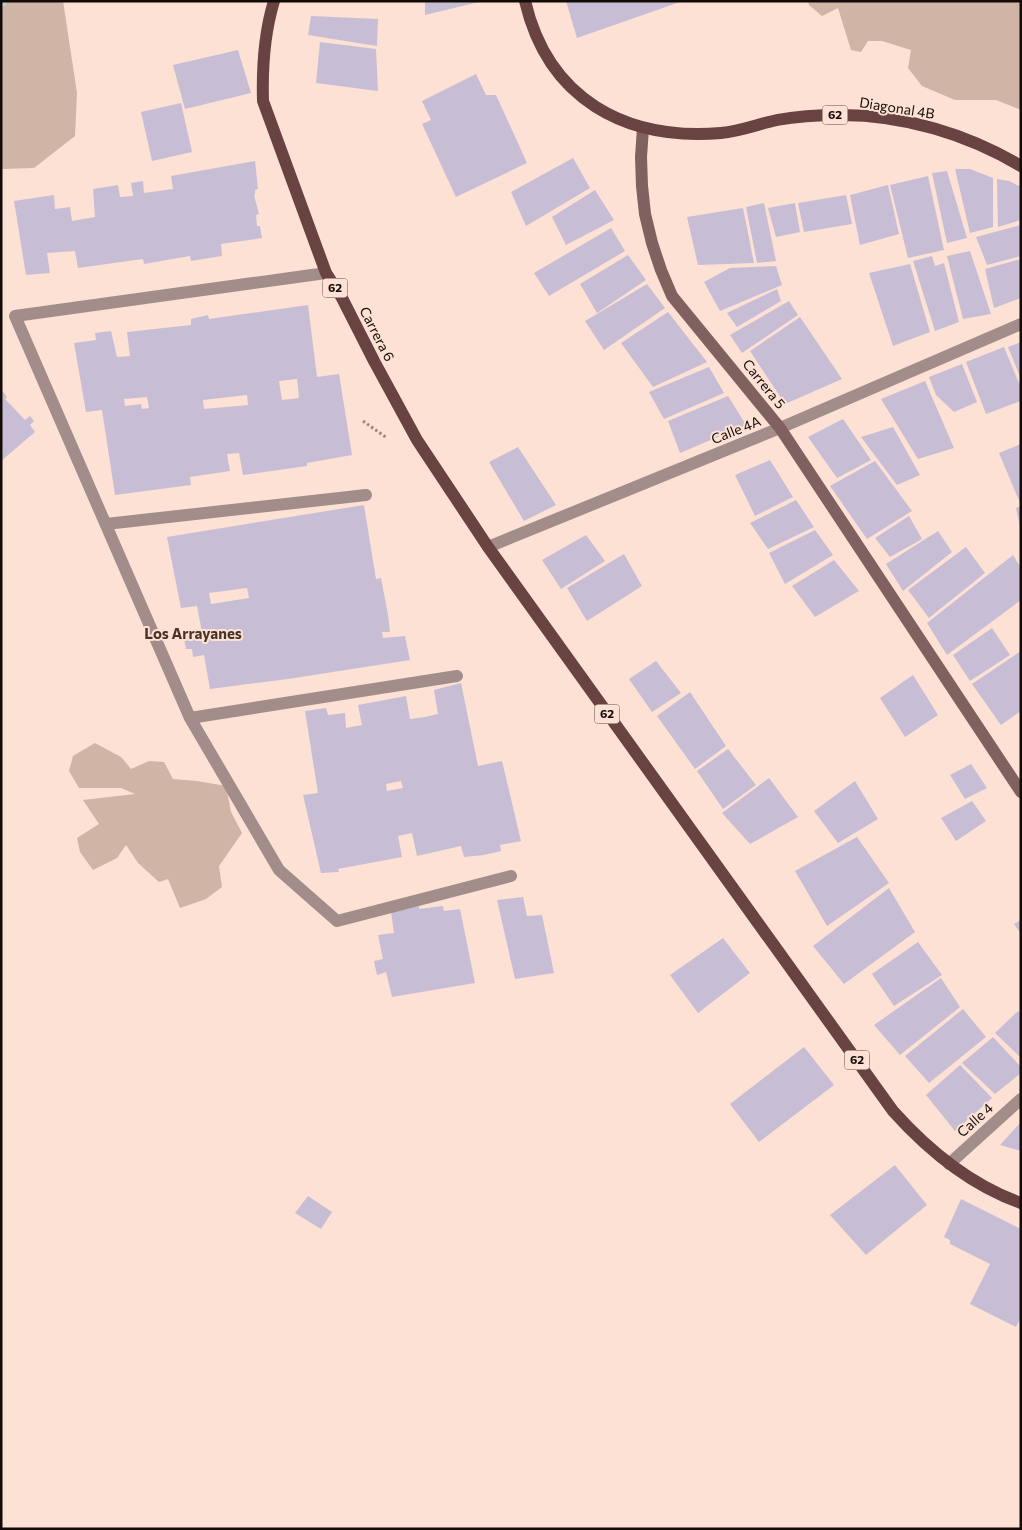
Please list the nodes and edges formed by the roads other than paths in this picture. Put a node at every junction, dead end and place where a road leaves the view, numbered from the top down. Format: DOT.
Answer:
graph roads {
  1 [pos="274,1"];
  2 [pos="525,1"];
  3 [pos="643,128"];
  4 [pos="1021,166"];
  5 [pos="326,273"];
  6 [pos="1021,324"];
  7 [pos="780,428"];
  8 [pos="366,495"];
  9 [pos="106,524"];
  10 [pos="488,547"];
  11 [pos="457,676"];
  12 [pos="190,718"];
  13 [pos="1021,792"];
  14 [pos="511,876"];
  15 [pos="1021,1098"];
  16 [pos="949,1164"];
  17 [pos="1021,1203"];
  1 -- 5 [label="main road, Carrera 6 / 62"];
  2 -- 3 [label="main road, 62"];
  3 -- 4 [label="main road, Diagonal 4B / 62"];
  3 -- 7 [label="street, Carrera 5"];
  5 -- 9 [label="street"];
  5 -- 10 [label="main road, Carrera 6 / 62"];
  6 -- 7 [label="street, Calle 4A"];
  7 -- 10 [label="street, Calle 4A"];
  7 -- 13 [label="street, Carrera 5"];
  8 -- 9 [label="street"];
  9 -- 12 [label="street"];
  10 -- 16 [label="main road, 62"];
  11 -- 12 [label="street"];
  12 -- 14 [label="street"];
  15 -- 16 [label="street, Calle 4"];
  16 -- 17 [label="main road, 62"];
}
